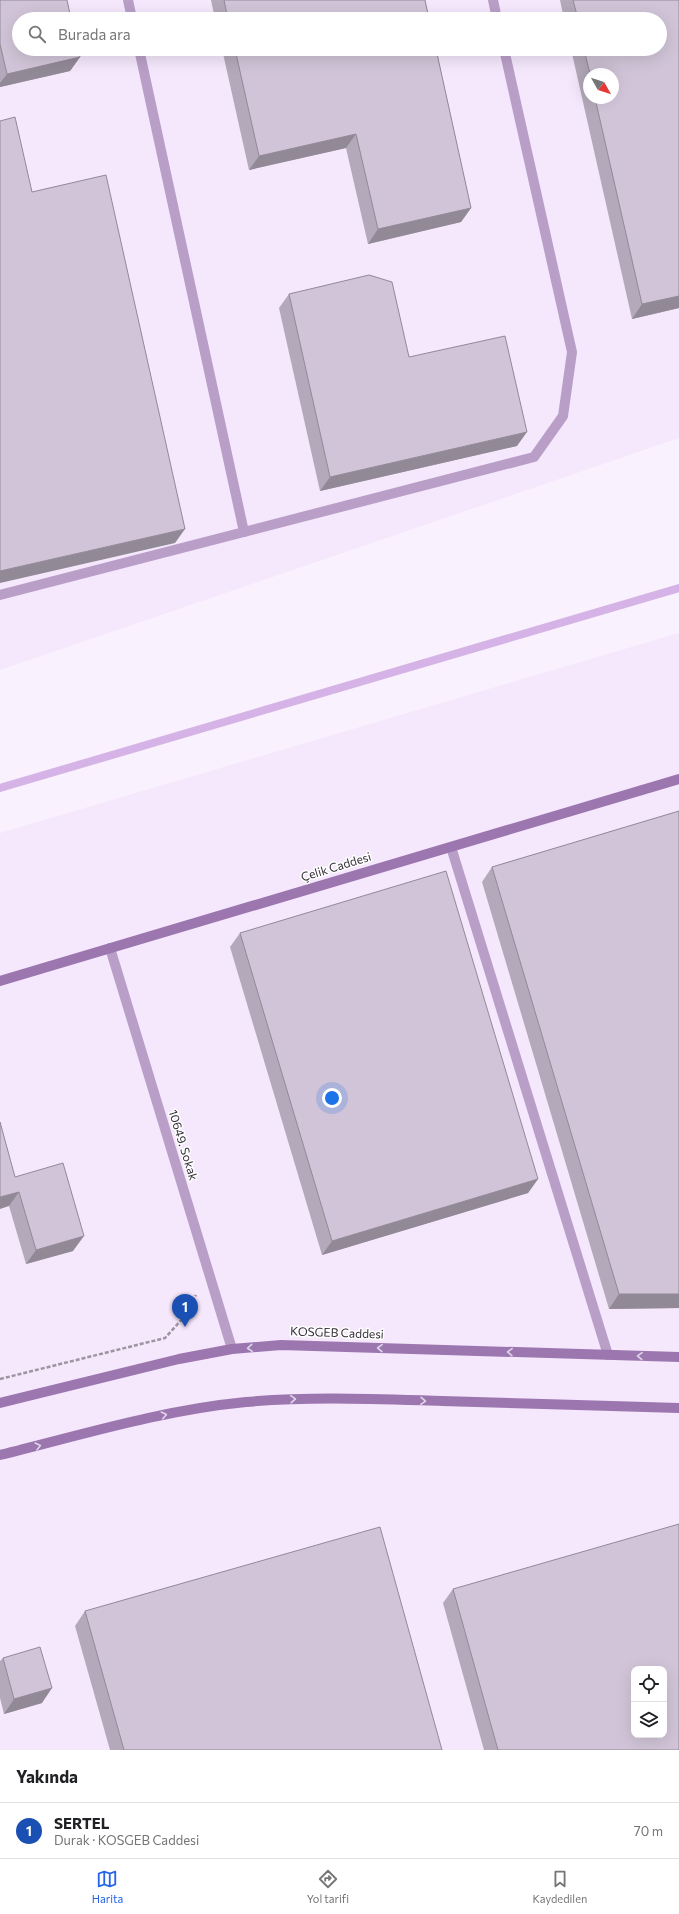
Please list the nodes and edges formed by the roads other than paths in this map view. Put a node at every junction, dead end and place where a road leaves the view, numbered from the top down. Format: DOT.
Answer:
graph roads {
  1 [pos="128,0"];
  2 [pos="493,0"];
  3 [pos="131,12"];
  4 [pos="496,12"];
  5 [pos="141,56"];
  6 [pos="506,56"];
  7 [pos="244,532"];
  8 [pos="0,595"];
  9 [pos="679,779"];
  10 [pos="452,847"];
  11 [pos="110,948"];
  12 [pos="0,981"];
  13 [pos="232,1349"];
  14 [pos="608,1355"];
  15 [pos="679,1357"];
  16 [pos="0,1404"];
  17 [pos="679,1408"];
  18 [pos="0,1455"];
  1 -- 3 [label="street"];
  2 -- 4 [label="street"];
  5 -- 7 [label="street"];
  6 -- 7 [label="street"];
  7 -- 8 [label="street"];
  9 -- 10 [label="main road, Çelik Caddesi"];
  10 -- 11 [label="main road, Çelik Caddesi"];
  10 -- 14 [label="street"];
  11 -- 12 [label="main road, Çelik Caddesi"];
  11 -- 13 [label="street, 10649. Sokak"];
  14 -- 13 [label="main road, KOSGEB Caddesi, one-way"];
  13 -- 16 [label="main road, KOSGEB Caddesi"];
  15 -- 14 [label="main road, KOSGEB Caddesi, one-way"];
  18 -- 17 [label="main road, one-way"];
}
